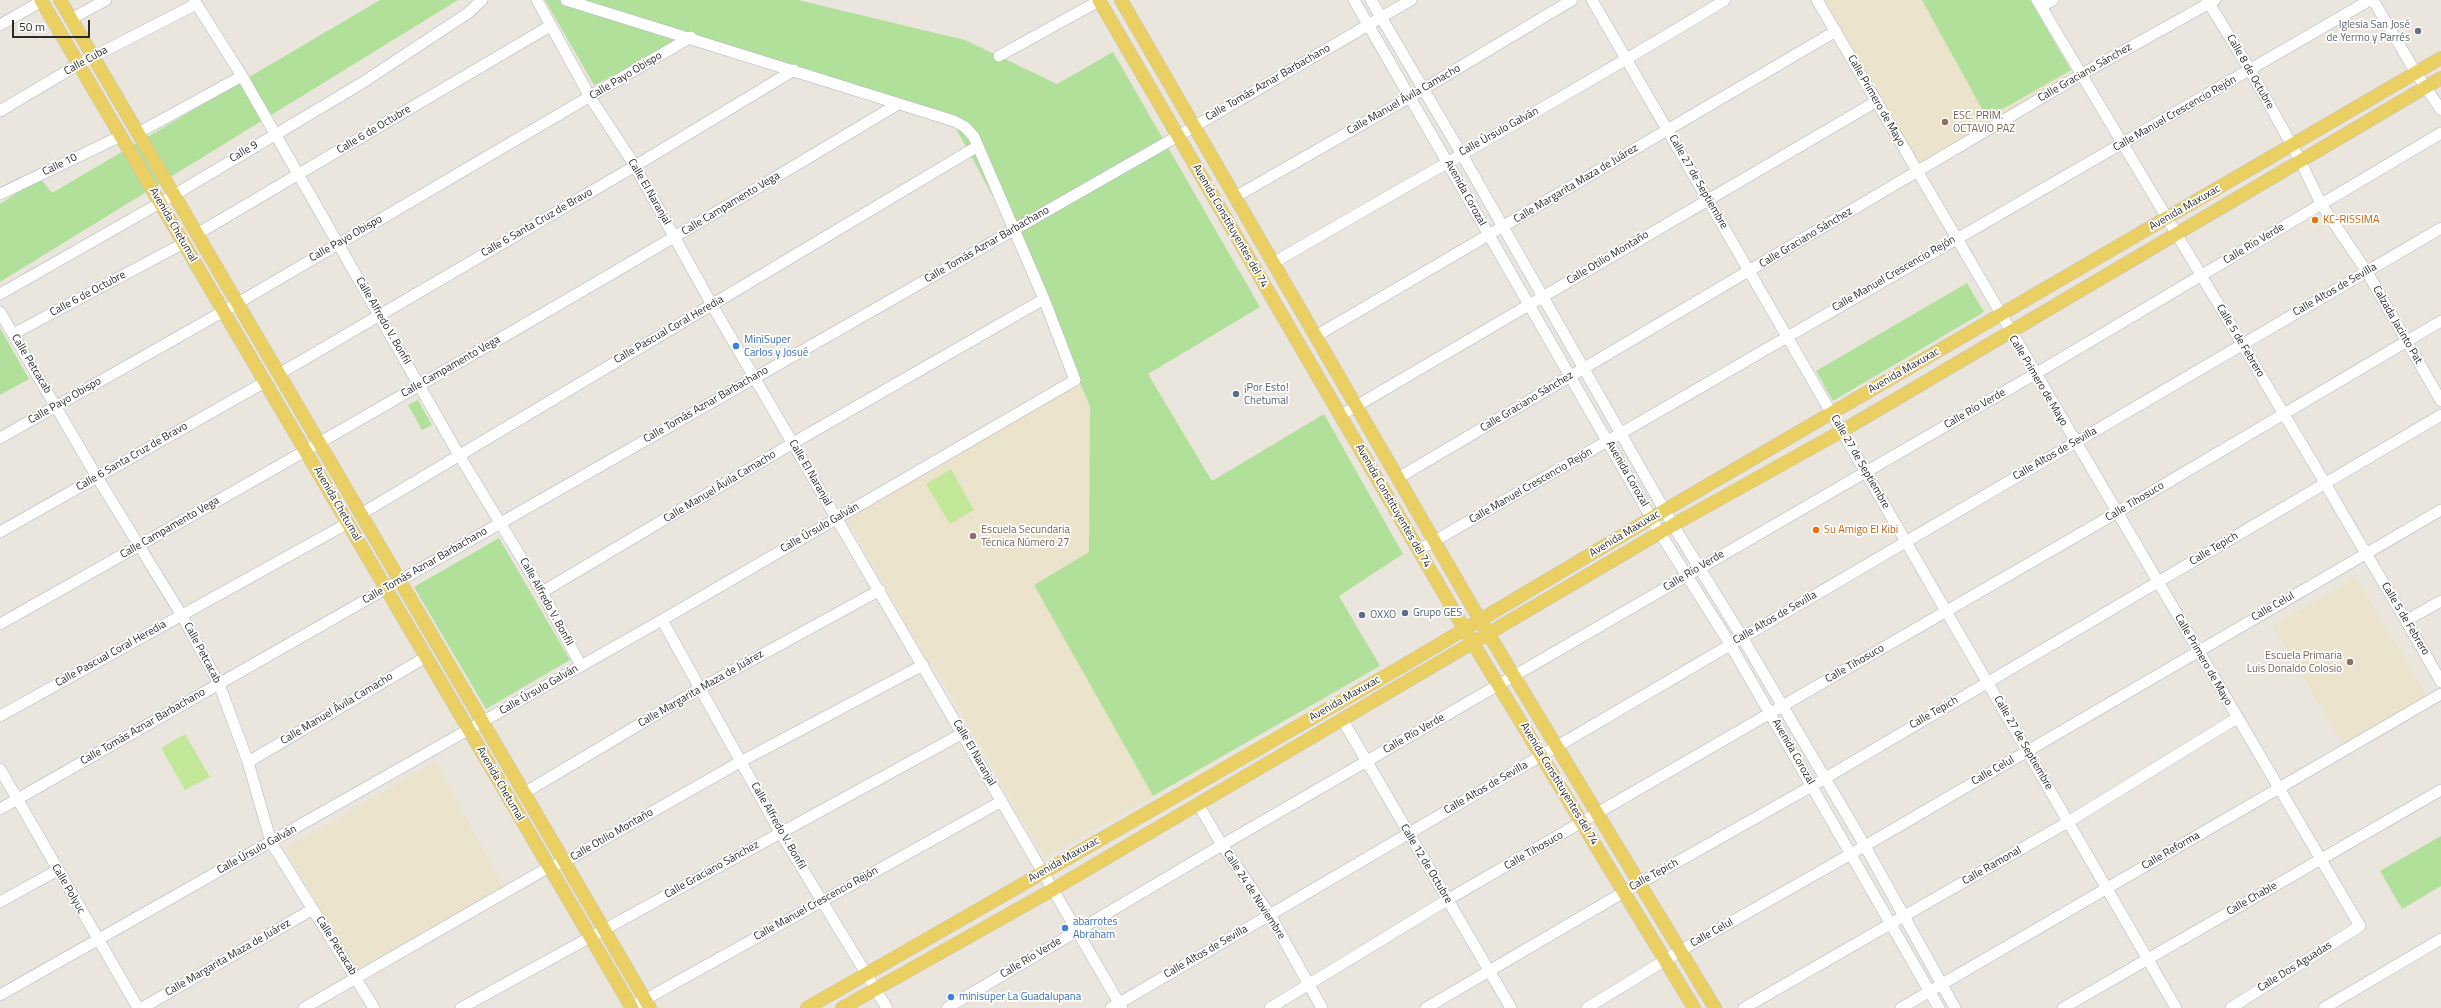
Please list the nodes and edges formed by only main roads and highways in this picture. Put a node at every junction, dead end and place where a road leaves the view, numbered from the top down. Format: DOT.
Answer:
graph roads {
  1 [pos="60,0"];
  2 [pos="1099,0"];
  3 [pos="1121,0"];
  4 [pos="41,1"];
  5 [pos="2441,58"];
  6 [pos="2441,78"];
  7 [pos="1480,620"];
  8 [pos="1465,630"];
  9 [pos="1489,634"];
  10 [pos="1474,644"];
  11 [pos="648,1004"];
  12 [pos="631,1008"];
  13 [pos="807,1008"];
  14 [pos="842,1008"];
  15 [pos="1694,1008"];
  16 [pos="1715,1008"];
  1 -- 11 [label="main road, Avenida Chetumal"];
  2 -- 8 [label="main road, Avenida Constituyentes del 74"];
  3 -- 7 [label="main road, Avenida Constituyentes del 74"];
  4 -- 12 [label="main road, Avenida Chetumal"];
  5 -- 7 [label="main road, Avenida Maxuxac"];
  6 -- 9 [label="main road, Avenida Maxuxac"];
  7 -- 8 [label="main road, Avenida Maxuxac"];
  7 -- 9 [label="main road, Avenida Constituyentes del 74"];
  8 -- 10 [label="main road, Avenida Constituyentes del 74"];
  8 -- 13 [label="main road, Avenida Maxuxac"];
  9 -- 10 [label="main road, Avenida Maxuxac"];
  9 -- 16 [label="main road, Avenida Constituyentes del 74"];
  10 -- 14 [label="main road, Avenida Maxuxac"];
  10 -- 15 [label="main road, Avenida Constituyentes del 74"];
}
